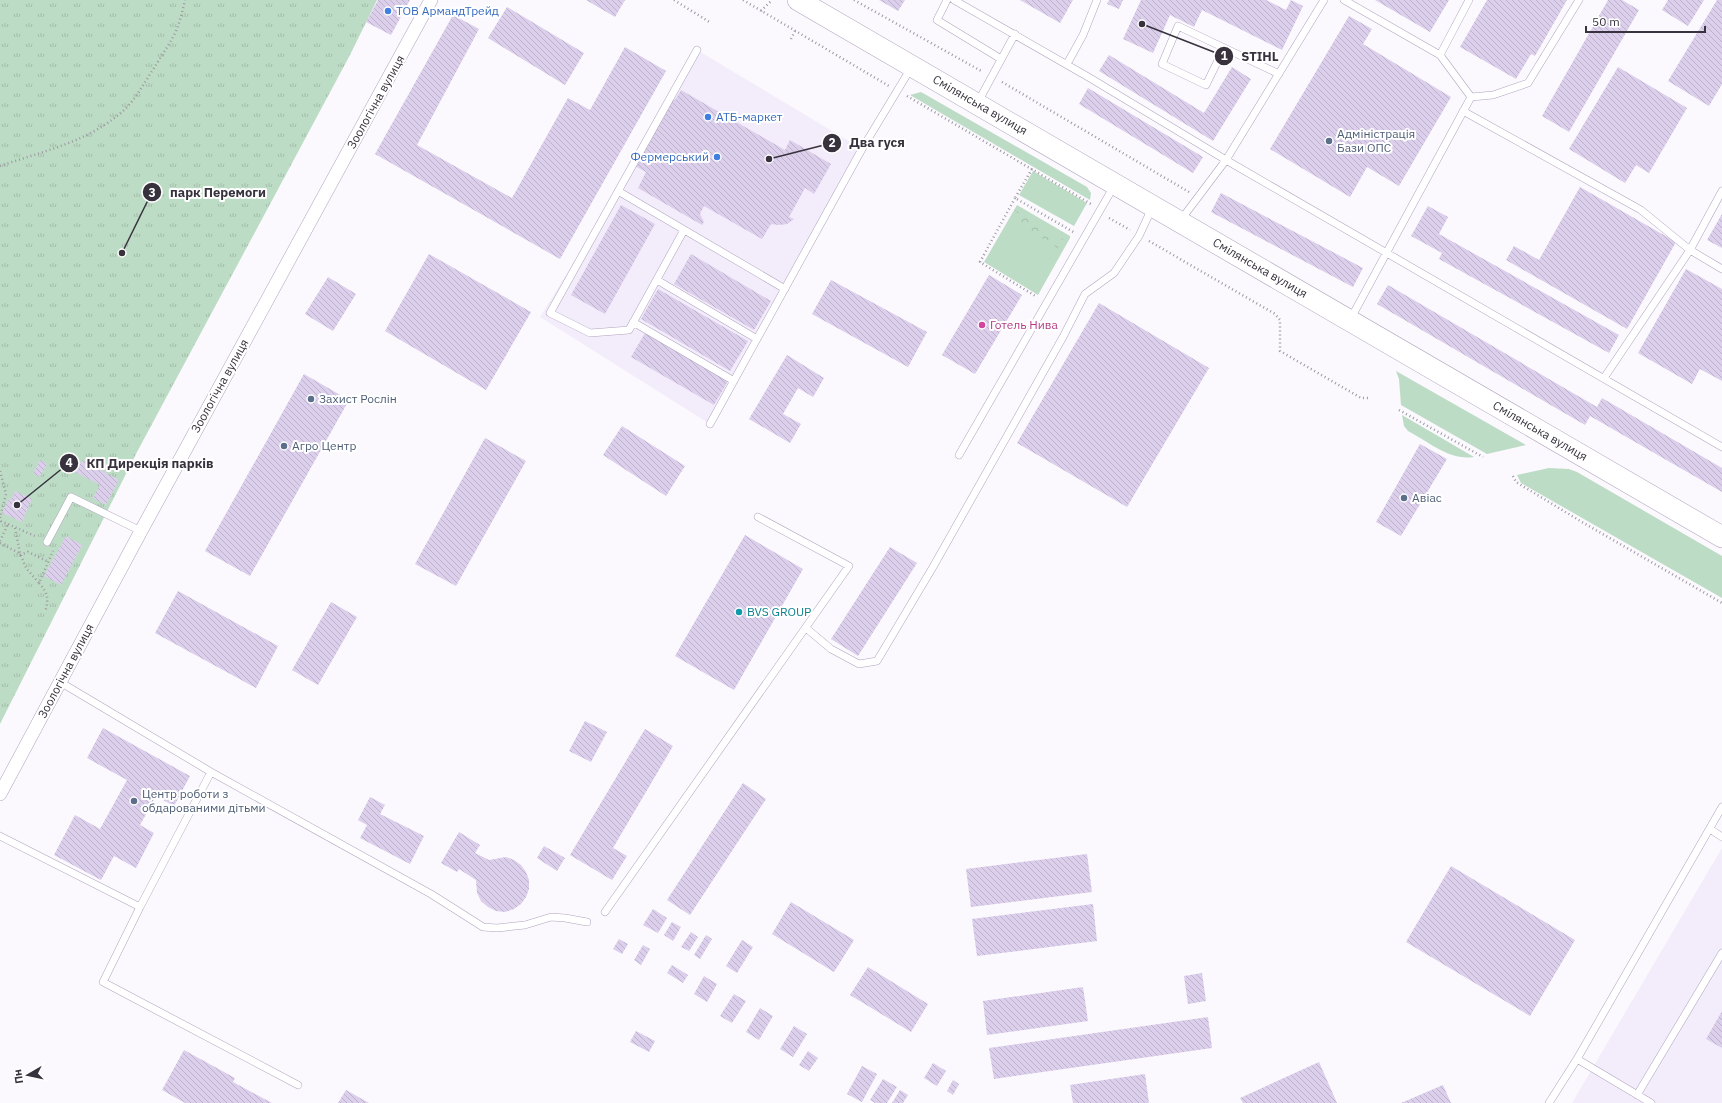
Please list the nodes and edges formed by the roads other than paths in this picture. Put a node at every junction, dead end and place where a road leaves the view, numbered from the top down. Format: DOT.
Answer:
graph roads {
  1 [pos="431,0"];
  2 [pos="798,0"];
  3 [pos="947,0"];
  4 [pos="954,0"];
  5 [pos="1097,0"];
  6 [pos="1344,0"];
  7 [pos="1469,0"];
  8 [pos="1579,0"];
  9 [pos="1321,1"];
  10 [pos="1015,34"];
  11 [pos="1224,48"];
  12 [pos="697,50"];
  13 [pos="1440,55"];
  14 [pos="1001,58"];
  15 [pos="1067,64"];
  16 [pos="912,66"];
  17 [pos="1278,74"];
  18 [pos="1470,97"];
  19 [pos="976,104"];
  20 [pos="1463,111"];
  21 [pos="1226,160"];
  22 [pos="1115,184"];
  23 [pos="618,191"];
  24 [pos="1722,191"];
  25 [pos="1152,206"];
  26 [pos="1179,222"];
  27 [pos="684,230"];
  28 [pos="1690,250"];
  29 [pos="1385,253"];
  30 [pos="1722,269"];
  31 [pos="657,280"];
  32 [pos="785,289"];
  33 [pos="1350,320"];
  34 [pos="633,322"];
  35 [pos="757,339"];
  36 [pos="1604,378"];
  37 [pos="734,381"];
  38 [pos="710,424"];
  39 [pos="1722,446"];
  40 [pos="959,455"];
  41 [pos="758,517"];
  42 [pos="141,532"];
  43 [pos="1722,537"];
  44 [pos="48,542"];
  45 [pos="806,628"];
  46 [pos="60,682"];
  47 [pos="211,772"];
  48 [pos="3,781"];
  49 [pos="0,794"];
  50 [pos="1722,808"];
  51 [pos="1710,829"];
  52 [pos="0,836"];
  53 [pos="1722,836"];
  54 [pos="140,907"];
  55 [pos="605,912"];
  56 [pos="587,922"];
  57 [pos="1722,953"];
  58 [pos="1577,1059"];
  59 [pos="298,1085"];
  60 [pos="1637,1095"];
  61 [pos="1549,1103"];
  62 [pos="1651,1103"];
  1 -- 42 [label="street, Зоологічна вулиця"];
  2 -- 16 [label="main road, Смілянська вулиця"];
  3 -- 14 [label="lane"];
  4 -- 10 [label="lane"];
  5 -- 15 [label="lane"];
  6 -- 13 [label="lane"];
  7 -- 13 [label="lane"];
  8 -- 18 [label="lane"];
  9 -- 17 [label="lane"];
  10 -- 14 [label="lane"];
  10 -- 15 [label="lane"];
  11 -- 11 [label="lane"];
  11 -- 17 [label="lane"];
  12 -- 23 [label="lane"];
  13 -- 18 [label="lane"];
  14 -- 19 [label="lane"];
  15 -- 21 [label="lane"];
  16 -- 19 [label="main road, Смілянська вулиця"];
  16 -- 32 [label="lane"];
  17 -- 21 [label="lane"];
  18 -- 20 [label="lane"];
  19 -- 22 [label="main road, Смілянська вулиця"];
  20 -- 28 [label="lane"];
  20 -- 29 [label="lane"];
  21 -- 26 [label="lane"];
  21 -- 29 [label="lane"];
  22 -- 25 [label="main road, Смілянська вулиця"];
  22 -- 40 [label="lane"];
  23 -- 27 [label="lane"];
  23 -- 34 [label="lane"];
  24 -- 28 [label="lane"];
  25 -- 26 [label="main road, Смілянська вулиця"];
  25 -- 45 [label="lane"];
  26 -- 33 [label="main road, Смілянська вулиця"];
  27 -- 31 [label="lane"];
  27 -- 32 [label="lane"];
  28 -- 30 [label="lane"];
  28 -- 36 [label="lane"];
  29 -- 33 [label="lane"];
  29 -- 36 [label="lane"];
  31 -- 34 [label="lane"];
  31 -- 35 [label="lane"];
  32 -- 35 [label="lane"];
  33 -- 43 [label="main road, Смілянська вулиця"];
  34 -- 37 [label="lane"];
  35 -- 37 [label="lane"];
  36 -- 39 [label="lane"];
  37 -- 38 [label="lane"];
  41 -- 45 [label="lane"];
  42 -- 44 [label="lane"];
  42 -- 46 [label="street, Зоологічна вулиця"];
  45 -- 55 [label="lane"];
  46 -- 47 [label="lane"];
  46 -- 48 [label="street, Зоологічна вулиця"];
  47 -- 54 [label="lane"];
  47 -- 56 [label="lane"];
  48 -- 49 [label="street, Зоологічна вулиця"];
  50 -- 51 [label="lane"];
  51 -- 53 [label="lane"];
  51 -- 58 [label="lane"];
  52 -- 54 [label="lane"];
  54 -- 59 [label="lane"];
  57 -- 60 [label="lane"];
  58 -- 60 [label="lane"];
  58 -- 61 [label="lane"];
  60 -- 62 [label="lane"];
}
